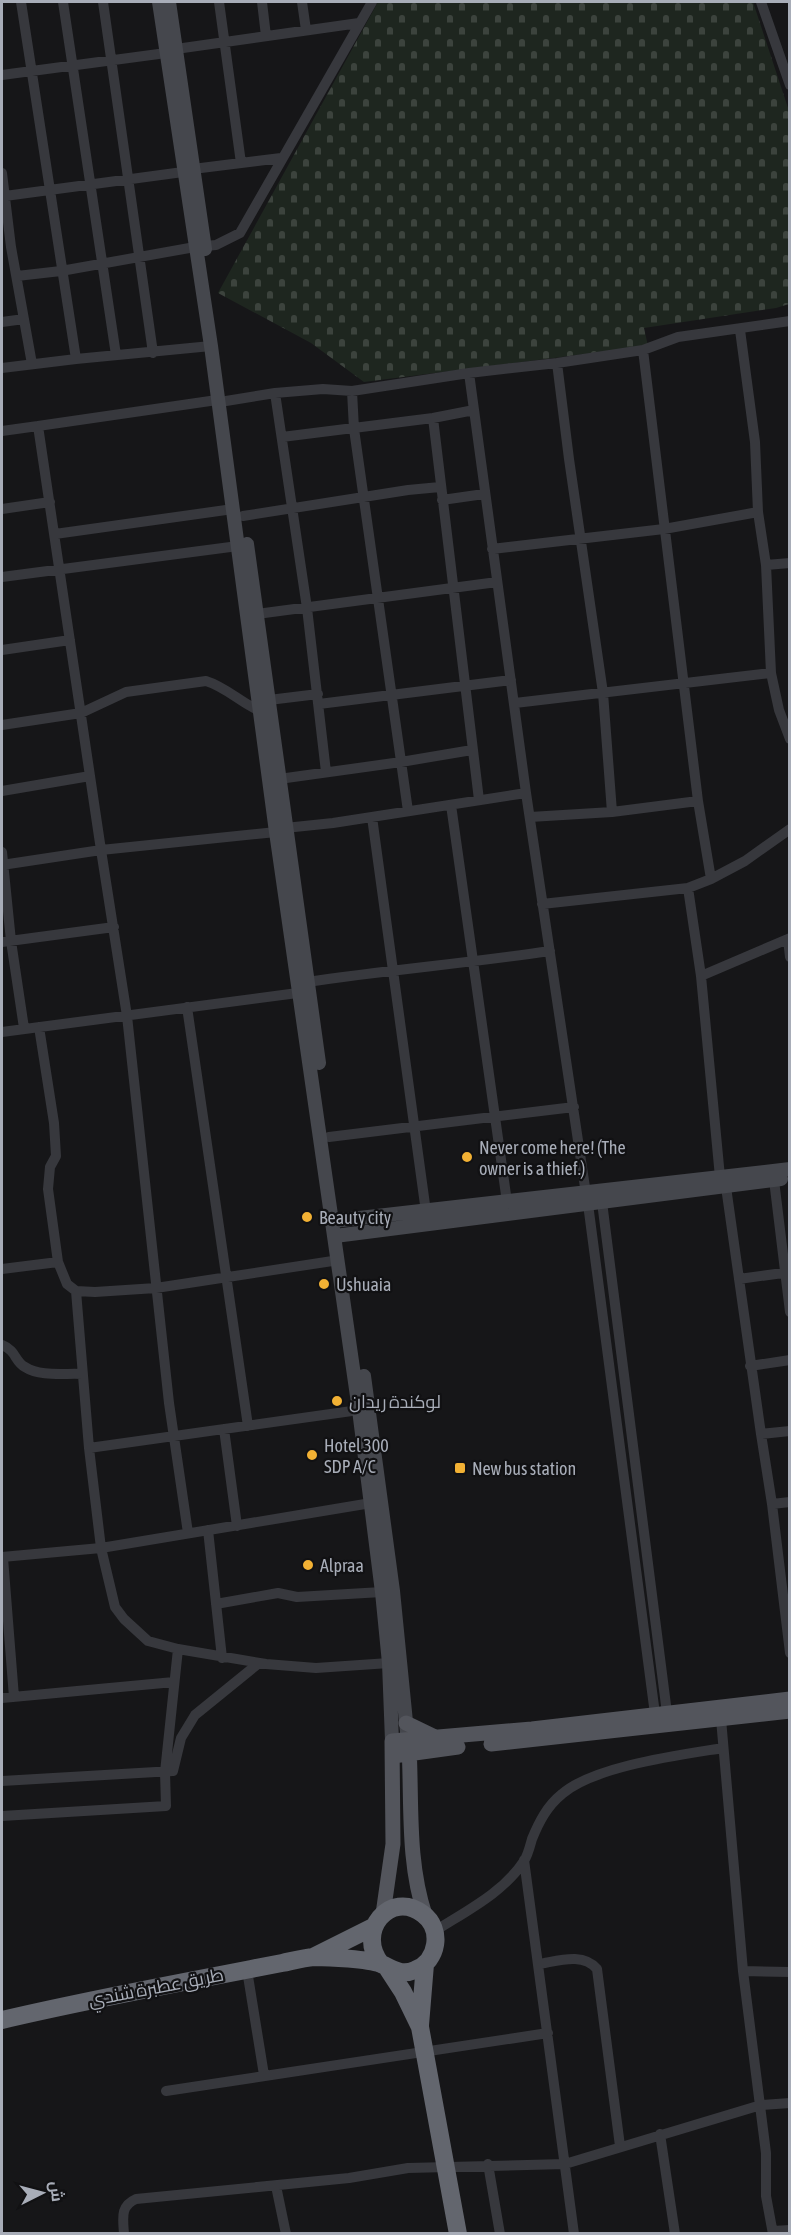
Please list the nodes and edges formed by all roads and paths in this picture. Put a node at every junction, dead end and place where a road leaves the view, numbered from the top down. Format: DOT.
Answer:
graph roads {
  1 [pos="21,2"];
  2 [pos="63,2"];
  3 [pos="103,2"];
  4 [pos="159,2"];
  5 [pos="169,2"];
  6 [pos="219,2"];
  7 [pos="262,2"];
  8 [pos="302,2"];
  9 [pos="372,2"];
  10 [pos="761,2"];
  11 [pos="359,23"];
  12 [pos="306,30"];
  13 [pos="266,36"];
  14 [pos="224,41"];
  15 [pos="171,51"];
  16 [pos="112,60"];
  17 [pos="73,65"];
  18 [pos="31,71"];
  19 [pos="787,73"];
  20 [pos="2,75"];
  21 [pos="789,85"];
  22 [pos="281,158"];
  23 [pos="242,163"];
  24 [pos="188,171"];
  25 [pos="2,179"];
  26 [pos="129,180"];
  27 [pos="90,185"];
  28 [pos="49,191"];
  29 [pos="5,196"];
  30 [pos="200,246"];
  31 [pos="7,248"];
  32 [pos="141,257"];
  33 [pos="103,264"];
  34 [pos="61,271"];
  35 [pos="17,276"];
  36 [pos="24,319"];
  37 [pos="789,321"];
  38 [pos="2,322"];
  39 [pos="740,330"];
  40 [pos="211,346"];
  41 [pos="643,350"];
  42 [pos="153,353"];
  43 [pos="116,355"];
  44 [pos="76,359"];
  45 [pos="557,363"];
  46 [pos="32,364"];
  47 [pos="2,368"];
  48 [pos="469,373"];
  49 [pos="352,391"];
  50 [pos="275,393"];
  51 [pos="222,400"];
  52 [pos="474,410"];
  53 [pos="433,418"];
  54 [pos="38,426"];
  55 [pos="354,429"];
  56 [pos="2,431"];
  57 [pos="282,437"];
  58 [pos="440,488"];
  59 [pos="484,494"];
  60 [pos="365,497"];
  61 [pos="442,500"];
  62 [pos="50,502"];
  63 [pos="293,508"];
  64 [pos="2,509"];
  65 [pos="238,512"];
  66 [pos="758,512"];
  67 [pos="664,529"];
  68 [pos="55,534"];
  69 [pos="580,538"];
  70 [pos="238,546"];
  71 [pos="492,549"];
  72 [pos="789,563"];
  73 [pos="766,566"];
  74 [pos="59,569"];
  75 [pos="2,577"];
  76 [pos="497,582"];
  77 [pos="454,589"];
  78 [pos="379,597"];
  79 [pos="307,608"];
  80 [pos="257,615"];
  81 [pos="70,640"];
  82 [pos="2,650"];
  83 [pos="771,673"];
  84 [pos="511,680"];
  85 [pos="683,682"];
  86 [pos="465,685"];
  87 [pos="603,693"];
  88 [pos="393,694"];
  89 [pos="318,699"];
  90 [pos="269,700"];
  91 [pos="514,703"];
  92 [pos="260,711"];
  93 [pos="81,713"];
  94 [pos="2,725"];
  95 [pos="789,739"];
  96 [pos="472,750"];
  97 [pos="401,762"];
  98 [pos="326,772"];
  99 [pos="90,776"];
  100 [pos="279,779"];
  101 [pos="2,791"];
  102 [pos="526,793"];
  103 [pos="479,800"];
  104 [pos="698,801"];
  105 [pos="451,805"];
  106 [pos="408,812"];
  107 [pos="612,812"];
  108 [pos="372,817"];
  109 [pos="530,817"];
  110 [pos="281,830"];
  111 [pos="789,830"];
  112 [pos="102,850"];
  113 [pos="2,852"];
  114 [pos="3,865"];
  115 [pos="711,879"];
  116 [pos="688,888"];
  117 [pos="542,904"];
  118 [pos="114,927"];
  119 [pos="789,938"];
  120 [pos="6,941"];
  121 [pos="550,951"];
  122 [pos="789,957"];
  123 [pos="472,963"];
  124 [pos="391,970"];
  125 [pos="701,976"];
  126 [pos="305,989"];
  127 [pos="187,1008"];
  128 [pos="127,1016"];
  129 [pos="39,1026"];
  130 [pos="24,1028"];
  131 [pos="2,1032"];
  132 [pos="574,1107"];
  133 [pos="494,1115"];
  134 [pos="413,1126"];
  135 [pos="329,1137"];
  136 [pos="789,1169"];
  137 [pos="789,1178"];
  138 [pos="774,1180"];
  139 [pos="723,1182"];
  140 [pos="592,1200"];
  141 [pos="508,1208"];
  142 [pos="426,1212"];
  143 [pos="338,1228"];
  144 [pos="339,1260"];
  145 [pos="58,1262"];
  146 [pos="2,1269"];
  147 [pos="787,1272"];
  148 [pos="227,1277"];
  149 [pos="739,1279"];
  150 [pos="156,1287"];
  151 [pos="76,1291"];
  152 [pos="789,1311"];
  153 [pos="2,1345"];
  154 [pos="789,1360"];
  155 [pos="622,1363"];
  156 [pos="609,1365"];
  157 [pos="750,1366"];
  158 [pos="82,1374"];
  159 [pos="359,1410"];
  160 [pos="248,1426"];
  161 [pos="224,1429"];
  162 [pos="789,1431"];
  163 [pos="761,1434"];
  164 [pos="173,1436"];
  165 [pos="89,1448"];
  166 [pos="789,1502"];
  167 [pos="371,1503"];
  168 [pos="772,1504"];
  169 [pos="237,1526"];
  170 [pos="208,1530"];
  171 [pos="188,1533"];
  172 [pos="102,1548"];
  173 [pos="2,1558"];
  174 [pos="786,1590"];
  175 [pos="382,1592"];
  176 [pos="216,1604"];
  177 [pos="178,1649"];
  178 [pos="789,1653"];
  179 [pos="222,1658"];
  180 [pos="259,1663"];
  181 [pos="389,1663"];
  182 [pos="174,1682"];
  183 [pos="14,1697"];
  184 [pos="2,1698"];
  185 [pos="789,1699"];
  186 [pos="789,1711"];
  187 [pos="661,1713"];
  188 [pos="721,1719"];
  189 [pos="406,1722"];
  190 [pos="440,1743"];
  191 [pos="723,1748"];
  192 [pos="392,1749"];
  193 [pos="409,1754"];
  194 [pos="165,1772"];
  195 [pos="2,1781"];
  196 [pos="2,1815"];
  197 [pos="524,1860"];
  198 [pos="378,1921"];
  199 [pos="430,1923"];
  200 [pos="311,1957"];
  201 [pos="425,1964"];
  202 [pos="539,1964"];
  203 [pos="385,1966"];
  204 [pos="248,1970"];
  205 [pos="743,1971"];
  206 [pos="789,1972"];
  207 [pos="2,2020"];
  208 [pos="420,2027"];
  209 [pos="548,2032"];
  210 [pos="424,2050"];
  211 [pos="264,2075"];
  212 [pos="166,2091"];
  213 [pos="789,2103"];
  214 [pos="761,2105"];
  215 [pos="660,2134"];
  216 [pos="620,2146"];
  217 [pos="565,2163"];
  218 [pos="488,2164"];
  219 [pos="446,2166"];
  220 [pos="276,2186"];
  221 [pos="789,2230"];
  222 [pos="773,2232"];
  223 [pos="124,2234"];
  224 [pos="286,2234"];
  225 [pos="458,2234"];
  226 [pos="500,2234"];
  227 [pos="574,2234"];
  228 [pos="675,2234"];
  1 -- 18 [label="street"];
  2 -- 17 [label="street"];
  3 -- 16 [label="street"];
  4 -- 15 [label="main road"];
  5 -- 15 [label="main road"];
  6 -- 14 [label="street"];
  7 -- 13 [label="street"];
  8 -- 12 [label="street"];
  9 -- 11 [label="street"];
  10 -- 19 [label="street"];
  11 -- 12 [label="street"];
  11 -- 22 [label="street"];
  12 -- 13 [label="street"];
  13 -- 14 [label="street"];
  14 -- 15 [label="street"];
  14 -- 23 [label="street"];
  15 -- 16 [label="street"];
  15 -- 24 [label="main road"];
  16 -- 17 [label="street"];
  16 -- 26 [label="street"];
  17 -- 18 [label="street"];
  17 -- 27 [label="street"];
  18 -- 20 [label="street"];
  18 -- 28 [label="street"];
  19 -- 21 [label="street"];
  22 -- 23 [label="street"];
  22 -- 30 [label="street"];
  23 -- 24 [label="street"];
  24 -- 26 [label="street"];
  24 -- 30 [label="main road"];
  25 -- 29 [label="street"];
  26 -- 27 [label="street"];
  26 -- 32 [label="street"];
  27 -- 28 [label="street"];
  27 -- 33 [label="street"];
  28 -- 29 [label="street"];
  28 -- 34 [label="street"];
  29 -- 31 [label="street"];
  30 -- 32 [label="street"];
  30 -- 40 [label="main road"];
  30 -- 51 [label="main road"];
  31 -- 35 [label="street"];
  32 -- 33 [label="street"];
  32 -- 42 [label="street"];
  33 -- 34 [label="street"];
  33 -- 43 [label="street"];
  34 -- 35 [label="street"];
  34 -- 44 [label="street"];
  35 -- 36 [label="street"];
  36 -- 38 [label="street"];
  36 -- 46 [label="street"];
  37 -- 39 [label="street"];
  39 -- 41 [label="street"];
  39 -- 66 [label="street"];
  40 -- 42 [label="street"];
  40 -- 51 [label="main road"];
  41 -- 45 [label="street"];
  41 -- 67 [label="street"];
  42 -- 43 [label="street"];
  43 -- 44 [label="street"];
  44 -- 46 [label="street"];
  45 -- 48 [label="street"];
  45 -- 69 [label="street"];
  46 -- 47 [label="street"];
  48 -- 49 [label="street"];
  48 -- 52 [label="street"];
  49 -- 50 [label="street"];
  49 -- 55 [label="street"];
  50 -- 51 [label="street"];
  50 -- 57 [label="street"];
  51 -- 54 [label="street"];
  51 -- 65 [label="main road"];
  52 -- 53 [label="street"];
  52 -- 59 [label="street"];
  53 -- 55 [label="street"];
  53 -- 58 [label="street"];
  54 -- 56 [label="street"];
  54 -- 62 [label="street"];
  55 -- 57 [label="street"];
  55 -- 60 [label="street"];
  57 -- 63 [label="street"];
  58 -- 60 [label="street"];
  58 -- 61 [label="street"];
  59 -- 61 [label="street"];
  59 -- 71 [label="street"];
  60 -- 63 [label="street"];
  60 -- 78 [label="street"];
  61 -- 77 [label="street"];
  62 -- 64 [label="street"];
  62 -- 68 [label="street"];
  63 -- 65 [label="street"];
  63 -- 79 [label="street"];
  65 -- 68 [label="street"];
  65 -- 70 [label="main road"];
  65 -- 80 [label="main road"];
  66 -- 67 [label="street"];
  66 -- 73 [label="street"];
  67 -- 69 [label="street"];
  67 -- 85 [label="street"];
  68 -- 74 [label="street"];
  69 -- 71 [label="street"];
  69 -- 87 [label="street"];
  70 -- 74 [label="street"];
  70 -- 92 [label="main road"];
  71 -- 76 [label="street"];
  72 -- 73 [label="street"];
  73 -- 83 [label="street"];
  74 -- 75 [label="street"];
  74 -- 81 [label="street"];
  76 -- 77 [label="street"];
  76 -- 84 [label="street"];
  77 -- 78 [label="street"];
  77 -- 86 [label="street"];
  78 -- 79 [label="street"];
  78 -- 88 [label="street"];
  79 -- 80 [label="street"];
  79 -- 89 [label="street"];
  80 -- 90 [label="main road"];
  81 -- 82 [label="street"];
  81 -- 93 [label="street"];
  83 -- 85 [label="street"];
  83 -- 95 [label="street"];
  84 -- 86 [label="street"];
  84 -- 91 [label="street"];
  85 -- 87 [label="street"];
  85 -- 104 [label="street"];
  86 -- 88 [label="street"];
  86 -- 96 [label="street"];
  87 -- 91 [label="street"];
  87 -- 107 [label="street"];
  88 -- 89 [label="street"];
  88 -- 97 [label="street"];
  89 -- 90 [label="street"];
  89 -- 98 [label="street"];
  90 -- 100 [label="main road"];
  91 -- 102 [label="street"];
  92 -- 93 [label="street"];
  92 -- 110 [label="main road"];
  93 -- 94 [label="street"];
  93 -- 99 [label="street"];
  96 -- 97 [label="street"];
  96 -- 103 [label="street"];
  97 -- 98 [label="street"];
  97 -- 106 [label="street"];
  98 -- 100 [label="street"];
  99 -- 101 [label="street"];
  99 -- 112 [label="street"];
  100 -- 110 [label="main road"];
  102 -- 103 [label="street"];
  102 -- 109 [label="street"];
  103 -- 105 [label="street"];
  104 -- 107 [label="street"];
  104 -- 115 [label="street"];
  105 -- 106 [label="street"];
  105 -- 123 [label="street"];
  106 -- 108 [label="street"];
  107 -- 109 [label="street"];
  108 -- 110 [label="street"];
  108 -- 124 [label="street"];
  109 -- 117 [label="street"];
  110 -- 112 [label="street"];
  110 -- 126 [label="main road"];
  111 -- 115 [label="street"];
  112 -- 114 [label="street"];
  112 -- 118 [label="street"];
  113 -- 114 [label="street"];
  114 -- 120 [label="street"];
  115 -- 116 [label="street"];
  116 -- 117 [label="street"];
  116 -- 125 [label="street"];
  117 -- 121 [label="street"];
  118 -- 120 [label="street"];
  118 -- 128 [label="street"];
  119 -- 122 [label="street"];
  119 -- 125 [label="street"];
  120 -- 130 [label="street"];
  121 -- 123 [label="street"];
  121 -- 132 [label="street"];
  123 -- 124 [label="street"];
  123 -- 133 [label="street"];
  124 -- 126 [label="street"];
  124 -- 134 [label="street"];
  125 -- 139 [label="street"];
  126 -- 127 [label="street"];
  126 -- 135 [label="main road"];
  126 -- 143 [label="main road"];
  127 -- 128 [label="street"];
  127 -- 148 [label="street"];
  128 -- 129 [label="street"];
  128 -- 150 [label="street"];
  129 -- 130 [label="street"];
  129 -- 145 [label="street"];
  130 -- 131 [label="street"];
  132 -- 133 [label="street"];
  132 -- 140 [label="street"];
  133 -- 134 [label="street"];
  133 -- 141 [label="street"];
  134 -- 135 [label="street"];
  134 -- 142 [label="street"];
  135 -- 143 [label="main road"];
  136 -- 139 [label="main road"];
  137 -- 138 [label="main road"];
  138 -- 139 [label="main road"];
  138 -- 147 [label="street"];
  139 -- 140 [label="main road"];
  139 -- 149 [label="street"];
  140 -- 141 [label="main road"];
  140 -- 155 [label="street"];
  140 -- 156 [label="street"];
  141 -- 142 [label="main road"];
  141 -- 143 [label="main road"];
  142 -- 143 [label="main road"];
  143 -- 144 [label="main road"];
  143 -- 189 [label="main road"];
  144 -- 148 [label="street"];
  144 -- 159 [label="main road"];
  145 -- 146 [label="street"];
  145 -- 151 [label="street"];
  147 -- 149 [label="street"];
  147 -- 152 [label="street"];
  148 -- 150 [label="street"];
  148 -- 160 [label="street"];
  149 -- 157 [label="street"];
  150 -- 151 [label="street"];
  150 -- 164 [label="street"];
  151 -- 158 [label="street"];
  153 -- 158 [label="street"];
  154 -- 157 [label="street"];
  155 -- 156 [label="street"];
  155 -- 187 [label="street"];
  156 -- 187 [label="street"];
  157 -- 163 [label="street"];
  158 -- 165 [label="street"];
  159 -- 160 [label="street"];
  159 -- 167 [label="main road"];
  160 -- 161 [label="street"];
  161 -- 164 [label="street"];
  161 -- 169 [label="street"];
  162 -- 163 [label="street"];
  163 -- 168 [label="street"];
  164 -- 165 [label="street"];
  164 -- 171 [label="street"];
  165 -- 172 [label="street"];
  166 -- 168 [label="street"];
  167 -- 169 [label="street"];
  167 -- 175 [label="main road"];
  168 -- 174 [label="street"];
  169 -- 170 [label="street"];
  170 -- 171 [label="street"];
  170 -- 176 [label="street"];
  171 -- 172 [label="street"];
  172 -- 173 [label="street"];
  172 -- 177 [label="street"];
  173 -- 183 [label="street"];
  174 -- 178 [label="street"];
  175 -- 176 [label="street"];
  175 -- 181 [label="main road"];
  176 -- 179 [label="street"];
  177 -- 179 [label="street"];
  177 -- 182 [label="street"];
  179 -- 180 [label="street"];
  180 -- 181 [label="street"];
  180 -- 194 [label="street"];
  181 -- 192 [label="main road"];
  182 -- 183 [label="street"];
  182 -- 194 [label="street"];
  183 -- 184 [label="street"];
  185 -- 187 [label="main road"];
  186 -- 188 [label="main road"];
  187 -- 190 [label="main road"];
  188 -- 190 [label="main road"];
  188 -- 191 [label="street"];
  189 -- 190 [label="main road"];
  189 -- 193 [label="main road"];
  190 -- 193 [label="main road"];
  190 -- 193 [label="main road"];
  191 -- 197 [label="street"];
  191 -- 205 [label="street"];
  192 -- 193 [label="main road"];
  192 -- 198 [label="main road"];
  193 -- 199 [label="main road"];
  194 -- 195 [label="street"];
  194 -- 196 [label="street"];
  197 -- 199 [label="street"];
  197 -- 202 [label="street"];
  198 -- 199 [label="highway"];
  198 -- 200 [label="highway"];
  198 -- 203 [label="highway"];
  199 -- 201 [label="highway"];
  200 -- 203 [label="highway"];
  200 -- 204 [label="highway, طريق عطبرة شندي"];
  201 -- 203 [label="highway"];
  201 -- 208 [label="highway"];
  202 -- 209 [label="street"];
  202 -- 216 [label="street"];
  203 -- 208 [label="highway"];
  204 -- 207 [label="highway, طريق عطبرة شندي"];
  204 -- 211 [label="street"];
  205 -- 206 [label="street"];
  205 -- 214 [label="street"];
  208 -- 210 [label="highway"];
  209 -- 210 [label="street"];
  209 -- 217 [label="street"];
  210 -- 211 [label="street"];
  210 -- 219 [label="highway"];
  211 -- 212 [label="street"];
  213 -- 214 [label="street"];
  214 -- 215 [label="street"];
  214 -- 222 [label="street"];
  215 -- 216 [label="street"];
  215 -- 228 [label="street"];
  216 -- 217 [label="street"];
  217 -- 218 [label="street"];
  217 -- 227 [label="street"];
  218 -- 219 [label="street"];
  218 -- 226 [label="street"];
  219 -- 220 [label="street"];
  219 -- 225 [label="highway"];
  220 -- 223 [label="street"];
  220 -- 224 [label="street"];
  221 -- 222 [label="street"];
}
